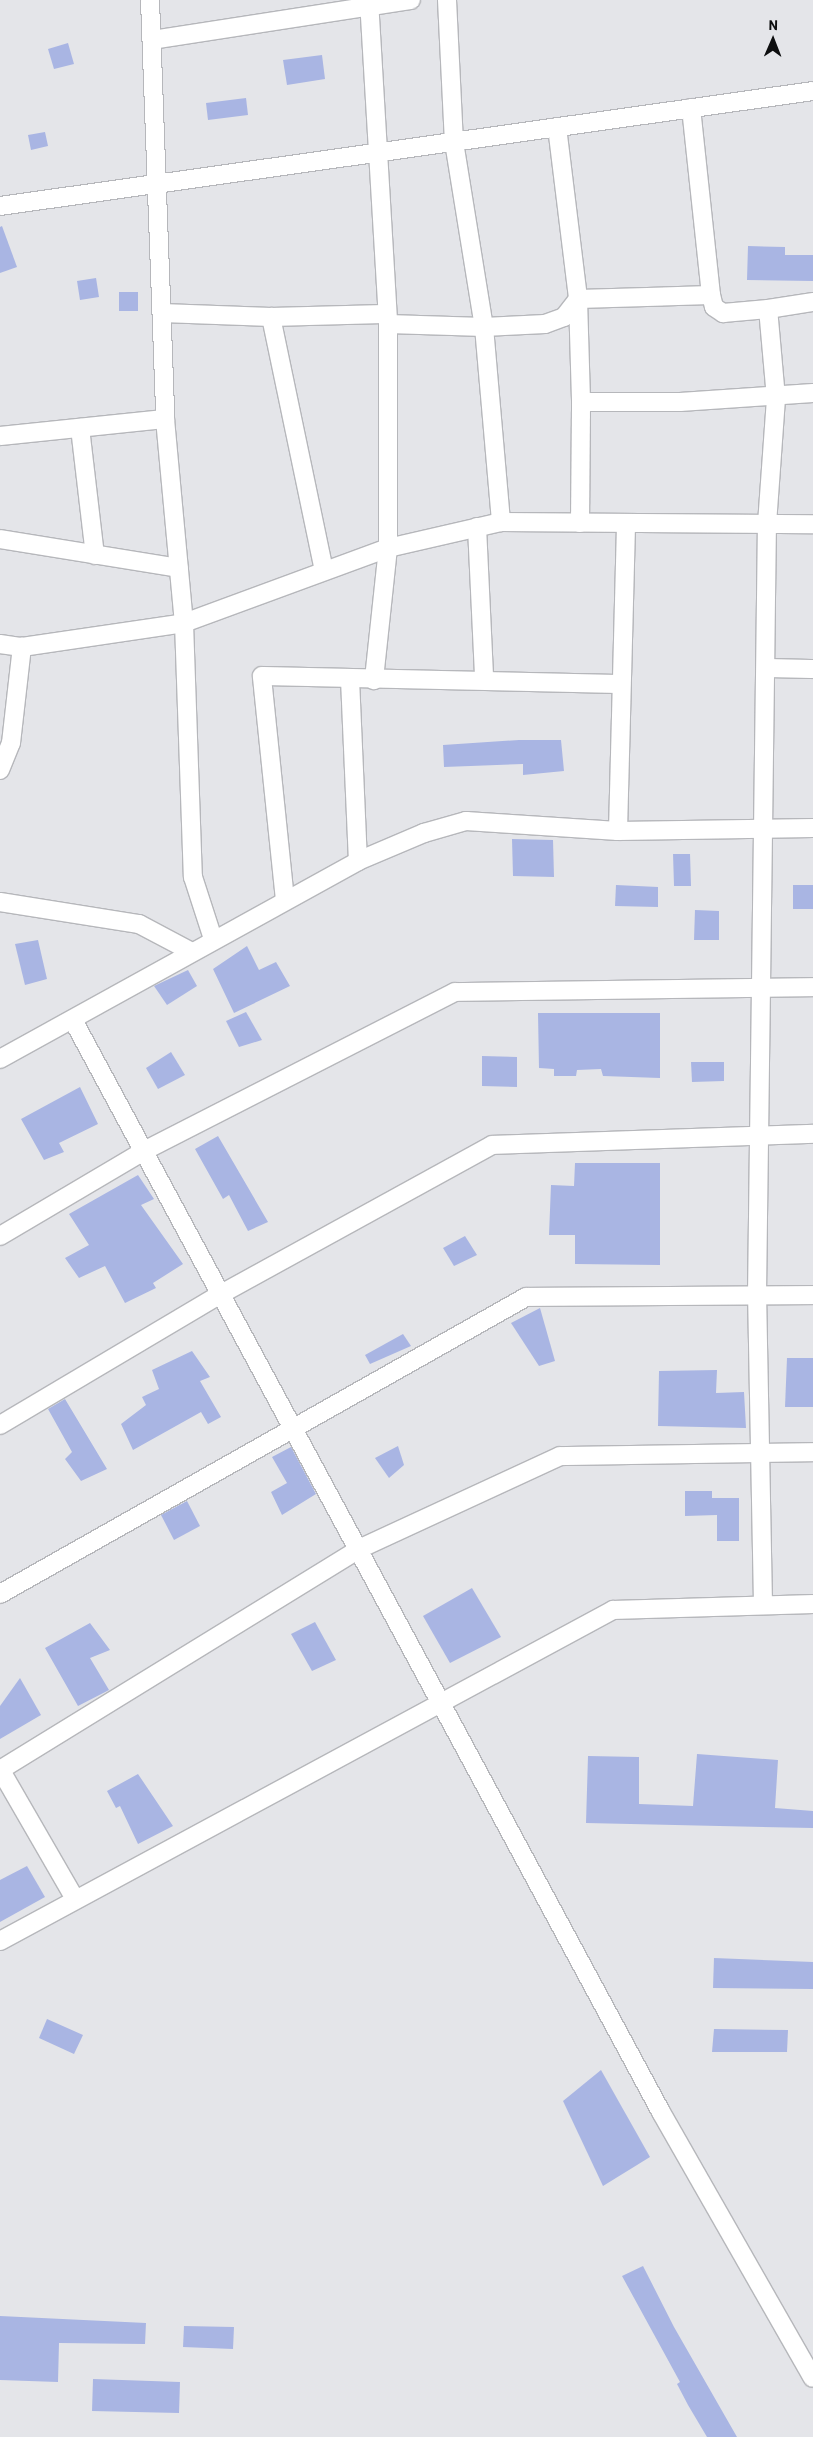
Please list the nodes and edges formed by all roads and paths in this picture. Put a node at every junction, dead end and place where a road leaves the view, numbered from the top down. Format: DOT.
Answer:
graph roads {
  1 [pos="150,0"];
  2 [pos="411,0"];
  3 [pos="446,0"];
  4 [pos="369,4"];
  5 [pos="152,40"];
  6 [pos="813,91"];
  7 [pos="691,108"];
  8 [pos="557,127"];
  9 [pos="454,142"];
  10 [pos="379,153"];
  11 [pos="160,184"];
  12 [pos="0,206"];
  13 [pos="711,295"];
  14 [pos="578,299"];
  15 [pos="813,302"];
  16 [pos="768,309"];
  17 [pos="162,313"];
  18 [pos="271,317"];
  19 [pos="386,319"];
  20 [pos="484,328"];
  21 [pos="813,393"];
  22 [pos="776,398"];
  23 [pos="581,402"];
  24 [pos="164,419"];
  25 [pos="80,428"];
  26 [pos="0,436"];
  27 [pos="501,522"];
  28 [pos="580,523"];
  29 [pos="626,524"];
  30 [pos="767,524"];
  31 [pos="813,524"];
  32 [pos="477,527"];
  33 [pos="0,539"];
  34 [pos="388,548"];
  35 [pos="95,555"];
  36 [pos="179,568"];
  37 [pos="324,571"];
  38 [pos="184,623"];
  39 [pos="0,644"];
  40 [pos="22,647"];
  41 [pos="766,668"];
  42 [pos="813,668"];
  43 [pos="484,678"];
  44 [pos="350,679"];
  45 [pos="374,680"];
  46 [pos="620,684"];
  47 [pos="0,770"];
  48 [pos="766,828"];
  49 [pos="813,828"];
  50 [pos="618,831"];
  51 [pos="358,861"];
  52 [pos="286,900"];
  53 [pos="0,902"];
  54 [pos="213,939"];
  55 [pos="190,951"];
  56 [pos="763,987"];
  57 [pos="813,987"];
  58 [pos="72,1020"];
  59 [pos="0,1059"];
  60 [pos="760,1134"];
  61 [pos="813,1134"];
  62 [pos="144,1151"];
  63 [pos="0,1236"];
  64 [pos="221,1294"];
  65 [pos="813,1294"];
  66 [pos="757,1296"];
  67 [pos="0,1425"];
  68 [pos="295,1429"];
  69 [pos="759,1452"];
  70 [pos="813,1452"];
  71 [pos="360,1549"];
  72 [pos="0,1594"];
  73 [pos="763,1604"];
  74 [pos="813,1604"];
  75 [pos="442,1702"];
  76 [pos="0,1770"];
  77 [pos="75,1899"];
  78 [pos="0,1942"];
  79 [pos="813,2378"];
  1 -- 5 [label="street"];
  2 -- 4 [label="street"];
  3 -- 9 [label="street"];
  4 -- 5 [label="street"];
  4 -- 10 [label="street"];
  5 -- 11 [label="street"];
  6 -- 7 [label="street"];
  7 -- 8 [label="street"];
  7 -- 13 [label="street"];
  8 -- 9 [label="street"];
  8 -- 14 [label="street"];
  9 -- 10 [label="street"];
  9 -- 20 [label="street"];
  10 -- 11 [label="street"];
  10 -- 19 [label="street"];
  11 -- 12 [label="street"];
  11 -- 17 [label="street"];
  13 -- 14 [label="street"];
  13 -- 16 [label="street"];
  14 -- 20 [label="street"];
  14 -- 23 [label="street"];
  15 -- 16 [label="street"];
  16 -- 22 [label="street"];
  17 -- 18 [label="street"];
  17 -- 24 [label="street"];
  18 -- 19 [label="street"];
  18 -- 37 [label="street"];
  19 -- 20 [label="street"];
  19 -- 34 [label="street"];
  20 -- 27 [label="street"];
  21 -- 22 [label="street"];
  22 -- 23 [label="street"];
  22 -- 30 [label="street"];
  23 -- 28 [label="street"];
  24 -- 25 [label="street"];
  24 -- 36 [label="street"];
  25 -- 26 [label="street"];
  25 -- 35 [label="street"];
  27 -- 28 [label="street"];
  27 -- 32 [label="street"];
  28 -- 29 [label="street"];
  29 -- 30 [label="street"];
  29 -- 46 [label="street"];
  30 -- 31 [label="street"];
  30 -- 41 [label="street"];
  32 -- 34 [label="street"];
  32 -- 43 [label="street"];
  33 -- 35 [label="street"];
  34 -- 37 [label="street"];
  34 -- 45 [label="street"];
  35 -- 36 [label="street"];
  36 -- 38 [label="street"];
  37 -- 38 [label="street"];
  38 -- 40 [label="street"];
  38 -- 54 [label="street"];
  39 -- 40 [label="street"];
  40 -- 47 [label="street"];
  41 -- 42 [label="street"];
  41 -- 48 [label="street"];
  43 -- 45 [label="street"];
  43 -- 46 [label="street"];
  44 -- 45 [label="street"];
  44 -- 51 [label="street"];
  44 -- 52 [label="street"];
  46 -- 50 [label="street"];
  48 -- 49 [label="street"];
  48 -- 50 [label="street"];
  48 -- 56 [label="street"];
  50 -- 51 [label="street"];
  51 -- 52 [label="street"];
  52 -- 54 [label="street"];
  53 -- 55 [label="street"];
  54 -- 55 [label="street"];
  55 -- 58 [label="street"];
  56 -- 57 [label="street"];
  56 -- 60 [label="street"];
  56 -- 62 [label="street"];
  58 -- 59 [label="street"];
  58 -- 62 [label="street"];
  60 -- 61 [label="street"];
  60 -- 64 [label="street"];
  60 -- 66 [label="street"];
  62 -- 63 [label="street"];
  62 -- 64 [label="street"];
  64 -- 67 [label="street"];
  64 -- 68 [label="street"];
  65 -- 66 [label="street"];
  66 -- 68 [label="street"];
  66 -- 69 [label="street"];
  68 -- 71 [label="street"];
  68 -- 72 [label="street"];
  69 -- 70 [label="street"];
  69 -- 71 [label="street"];
  69 -- 73 [label="street"];
  71 -- 75 [label="street"];
  71 -- 76 [label="street"];
  73 -- 74 [label="street"];
  73 -- 75 [label="street"];
  75 -- 77 [label="street"];
  75 -- 79 [label="street"];
  76 -- 77 [label="street"];
  77 -- 78 [label="street"];
}
